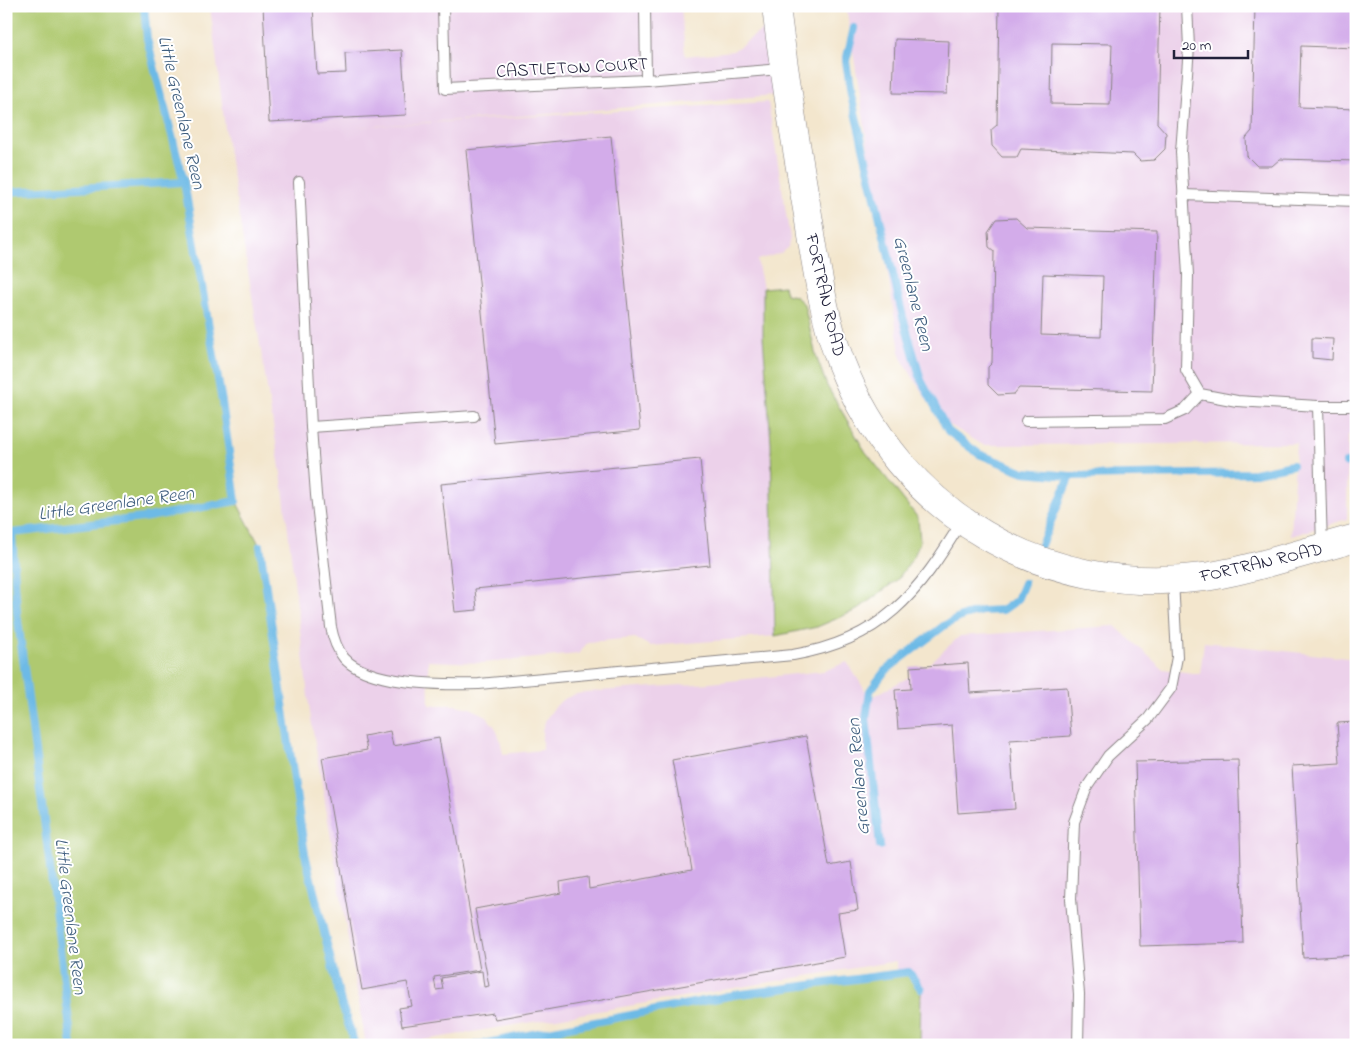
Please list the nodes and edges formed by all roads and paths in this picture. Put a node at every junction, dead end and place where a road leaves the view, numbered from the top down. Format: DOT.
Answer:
graph roads {
  1 [pos="442,6"];
  2 [pos="645,6"];
  3 [pos="776,6"];
  4 [pos="1187,6"];
  5 [pos="783,69"];
  6 [pos="646,80"];
  7 [pos="299,182"];
  8 [pos="1183,195"];
  9 [pos="1356,201"];
  10 [pos="1200,394"];
  11 [pos="1318,406"];
  12 [pos="1356,406"];
  13 [pos="474,416"];
  14 [pos="1026,421"];
  15 [pos="311,426"];
  16 [pos="962,520"];
  17 [pos="1356,538"];
  18 [pos="1322,548"];
  19 [pos="1173,580"];
  20 [pos="1078,1045"];
  1 -- 6 [label="lane, CASTLETON COURT"];
  2 -- 6 [label="lane"];
  3 -- 5 [label="street, FORTRAN ROAD"];
  4 -- 8 [label="lane"];
  5 -- 6 [label="lane, CASTLETON COURT"];
  5 -- 16 [label="street, FORTRAN ROAD"];
  7 -- 15 [label="lane"];
  8 -- 9 [label="lane"];
  8 -- 10 [label="lane"];
  10 -- 11 [label="lane"];
  10 -- 14 [label="lane"];
  11 -- 12 [label="lane"];
  11 -- 18 [label="lane"];
  13 -- 15 [label="lane"];
  15 -- 16 [label="lane"];
  16 -- 19 [label="street, FORTRAN ROAD"];
  17 -- 18 [label="street, FORTRAN ROAD"];
  18 -- 19 [label="street, FORTRAN ROAD"];
  19 -- 20 [label="lane"];
}
